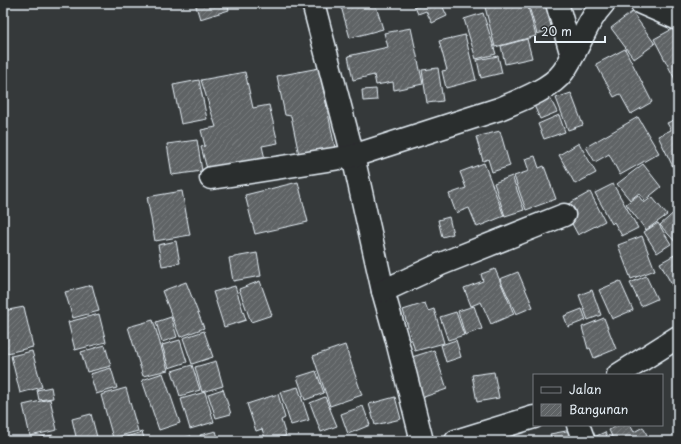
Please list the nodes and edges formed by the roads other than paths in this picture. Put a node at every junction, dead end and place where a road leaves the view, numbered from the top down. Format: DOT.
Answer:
graph roads {
  1 [pos="313,3"];
  2 [pos="557,3"];
  3 [pos="604,3"];
  4 [pos="641,3"];
  5 [pos="678,19"];
  6 [pos="572,56"];
  7 [pos="353,156"];
  8 [pos="211,178"];
  9 [pos="564,215"];
  10 [pos="382,291"];
  11 [pos="678,337"];
  12 [pos="620,374"];
  13 [pos="533,417"];
  14 [pos="578,426"];
  15 [pos="422,441"];
  16 [pos="456,441"];
  17 [pos="584,441"];
  1 -- 7 [label="street"];
  2 -- 6 [label="street"];
  3 -- 6 [label="street"];
  4 -- 5 [label="street"];
  6 -- 7 [label="street"];
  7 -- 8 [label="street"];
  7 -- 10 [label="street"];
  9 -- 10 [label="street"];
  10 -- 15 [label="street"];
  11 -- 12 [label="street"];
  13 -- 16 [label="street"];
  14 -- 17 [label="street"];
}
